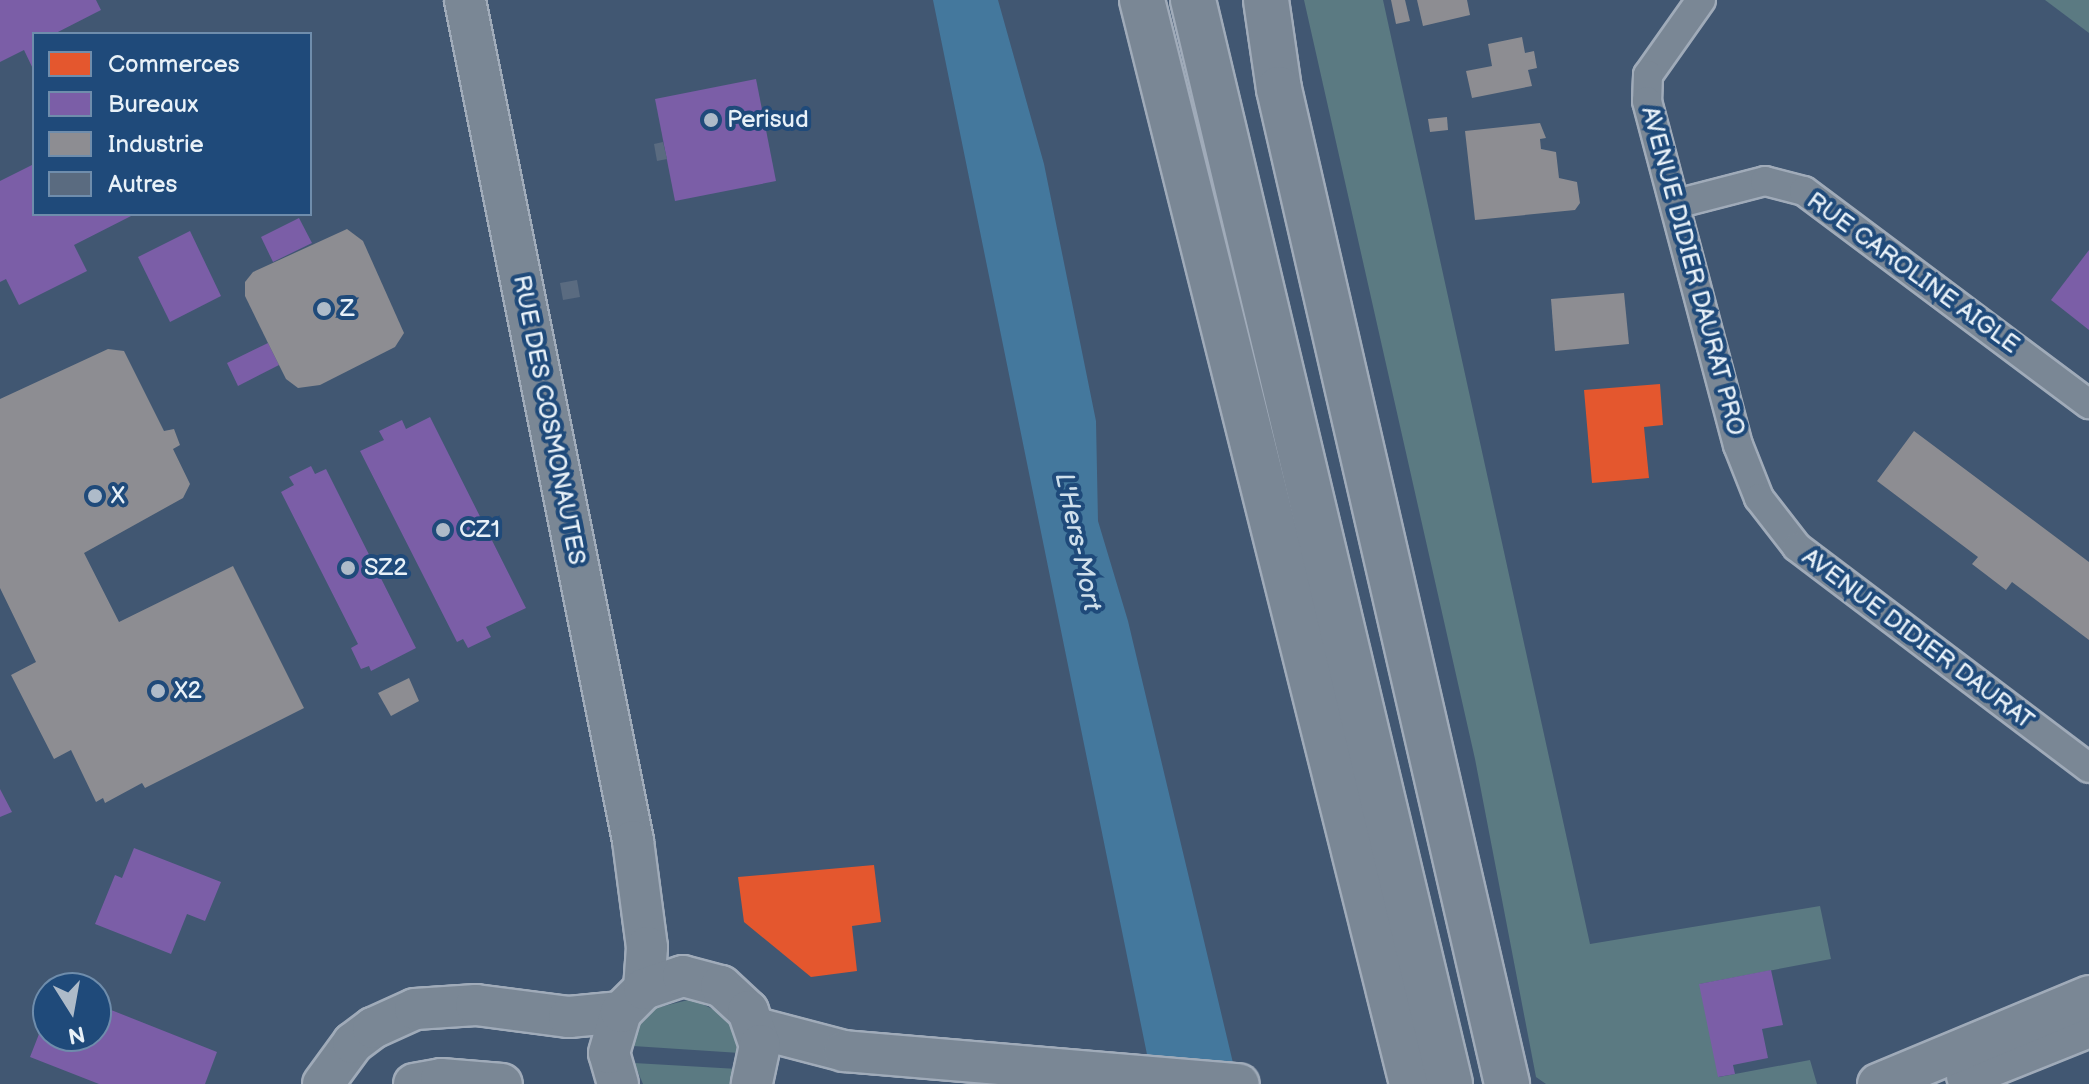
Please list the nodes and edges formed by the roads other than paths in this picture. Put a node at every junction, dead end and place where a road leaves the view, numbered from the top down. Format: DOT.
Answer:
graph roads {
  1 [pos="465,0"];
  2 [pos="1142,0"];
  3 [pos="1193,0"];
  4 [pos="1253,0"];
  5 [pos="1266,0"];
  6 [pos="1701,0"];
  7 [pos="1279,89"];
  8 [pos="1676,204"];
  9 [pos="2089,404"];
  10 [pos="1759,498"];
  11 [pos="2089,768"];
  12 [pos="633,841"];
  13 [pos="704,979"];
  14 [pos="2089,996"];
  15 [pos="632,1000"];
  16 [pos="2089,1027"];
  17 [pos="756,1028"];
  18 [pos="1425,1083"];
  19 [pos="323,1084"];
  20 [pos="414,1084"];
  21 [pos="502,1084"];
  22 [pos="618,1084"];
  23 [pos="752,1084"];
  24 [pos="1239,1084"];
  25 [pos="1507,1084"];
  26 [pos="1878,1084"];
  27 [pos="1949,1084"];
  1 -- 12 [label="main road, RUE DES COSMONAUTES"];
  2 -- 18 [label="highway"];
  3 -- 18 [label="highway"];
  4 -- 7 [label="highway"];
  5 -- 7 [label="highway"];
  6 -- 8 [label="street, AVENUE DIDIER DAURAT PRO"];
  7 -- 25 [label="highway"];
  8 -- 9 [label="street, RUE CAROLINE AIGLE"];
  8 -- 10 [label="street, AVENUE DIDIER DAURAT PRO"];
  10 -- 11 [label="street, AVENUE DIDIER DAURAT"];
  12 -- 13 [label="main road, RUE DES COSMONAUTES"];
  12 -- 15 [label="main road, RUE DES COSMONAUTES"];
  13 -- 15 [label="main road"];
  13 -- 17 [label="main road"];
  14 -- 26 [label="main road"];
  15 -- 19 [label="main road"];
  15 -- 22 [label="main road, RUE DES COSMONAUTES"];
  16 -- 27 [label="main road"];
  17 -- 23 [label="main road"];
  17 -- 24 [label="main road"];
  20 -- 21 [label="main road"];
}
